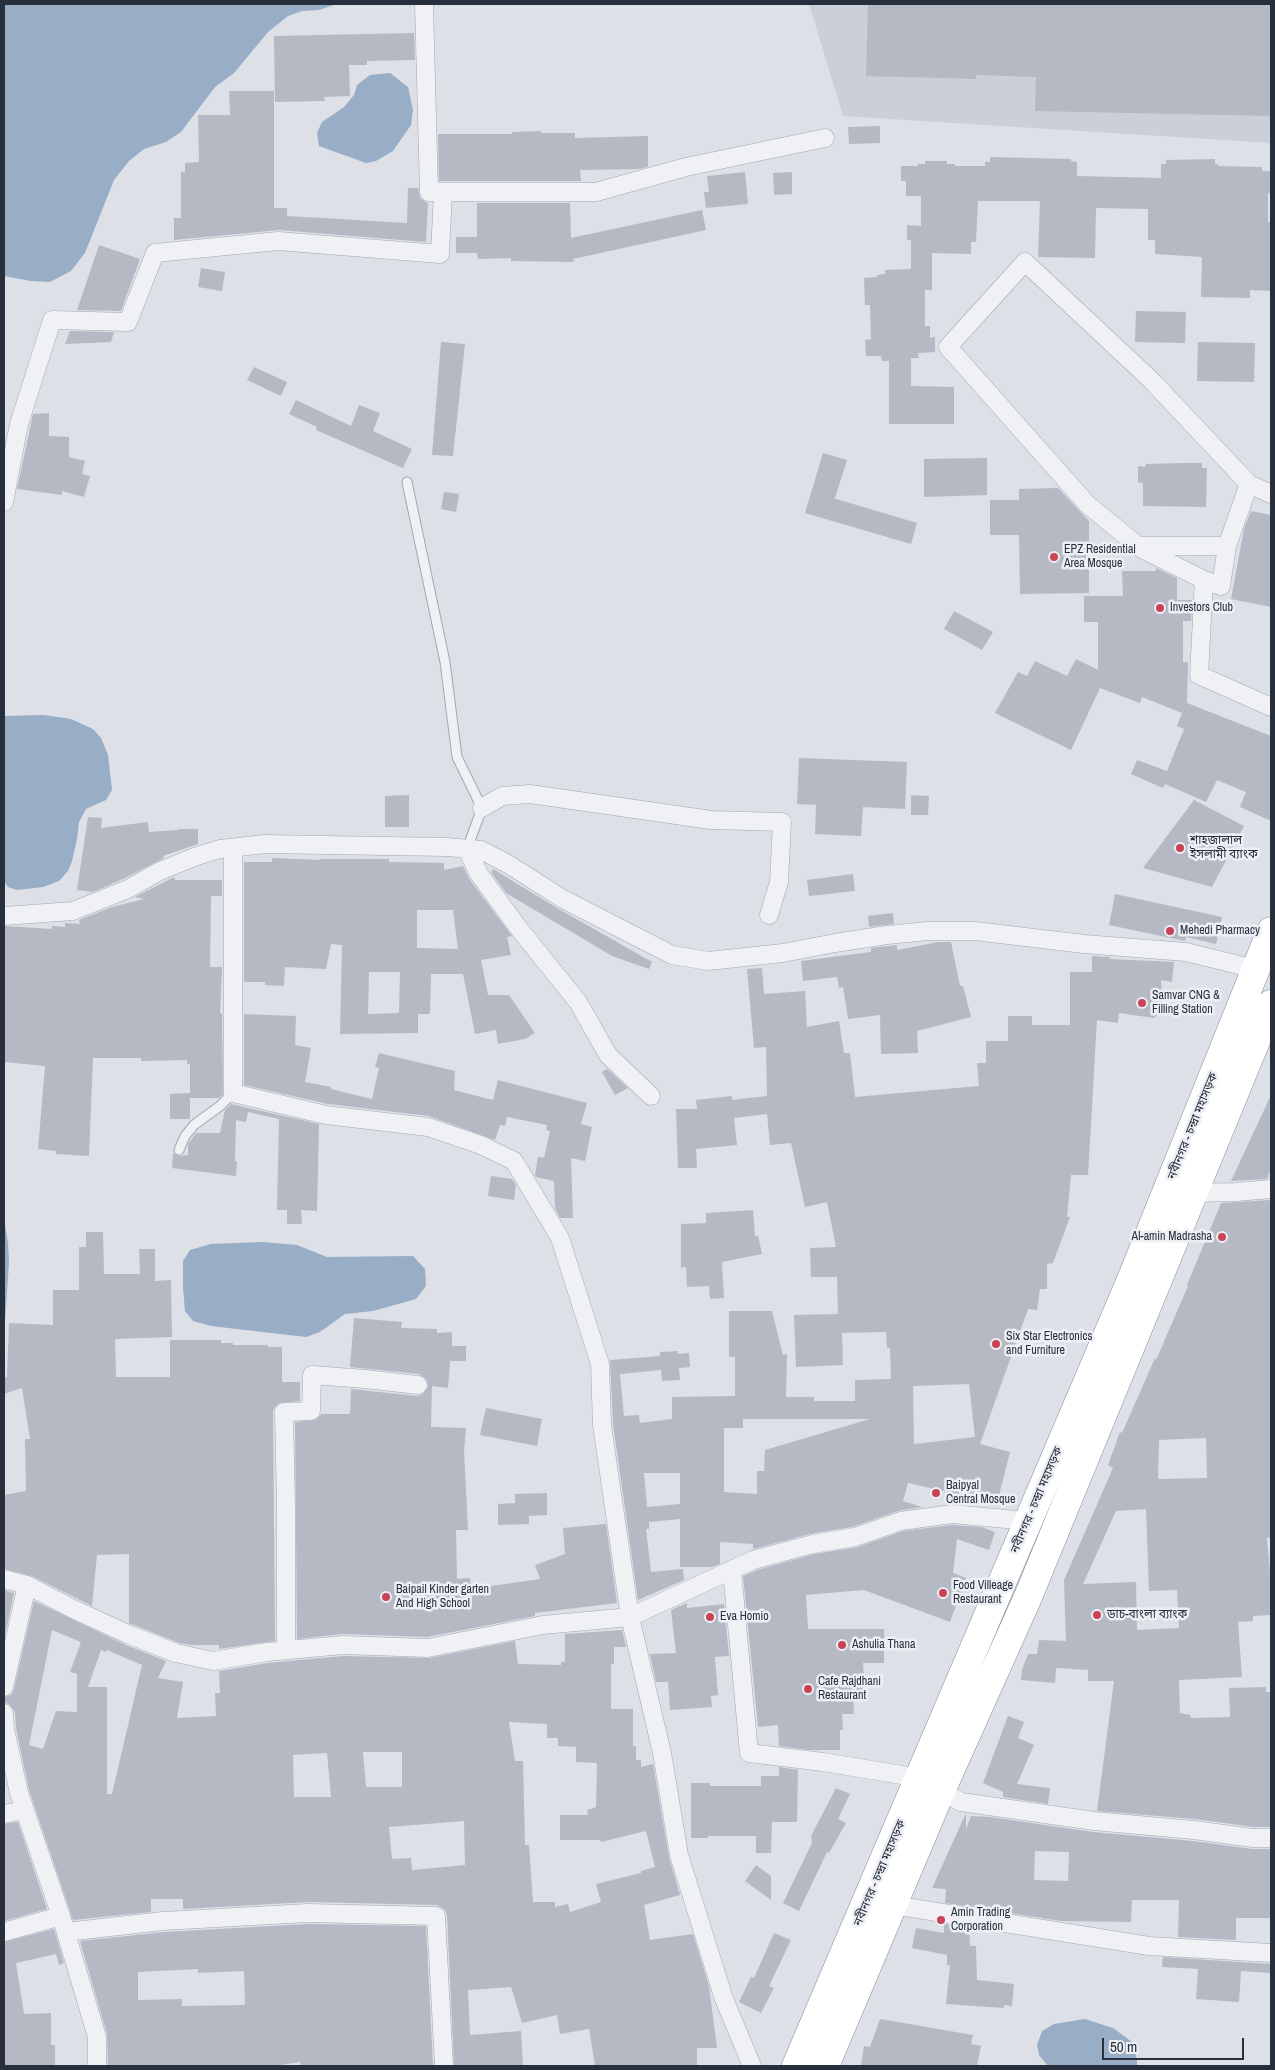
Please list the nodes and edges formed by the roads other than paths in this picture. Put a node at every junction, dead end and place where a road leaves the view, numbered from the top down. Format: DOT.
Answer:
graph roads {
  1 [pos="424,4"];
  2 [pos="824,138"];
  3 [pos="443,192"];
  4 [pos="406,482"];
  5 [pos="1249,484"];
  6 [pos="1271,494"];
  7 [pos="4,502"];
  8 [pos="1138,546"];
  9 [pos="1227,546"];
  10 [pos="1204,580"];
  11 [pos="1271,707"];
  12 [pos="482,808"];
  13 [pos="234,848"];
  14 [pos="467,849"];
  15 [pos="769,915"];
  16 [pos="4,916"];
  17 [pos="1271,931"];
  18 [pos="1255,970"];
  19 [pos="1271,1004"];
  20 [pos="234,1093"];
  21 [pos="651,1096"];
  22 [pos="179,1150"];
  23 [pos="1271,1188"];
  24 [pos="1192,1193"];
  25 [pos="418,1385"];
  26 [pos="1028,1521"];
  27 [pos="732,1571"];
  28 [pos="4,1579"];
  29 [pos="27,1585"];
  30 [pos="630,1617"];
  31 [pos="286,1650"];
  32 [pos="4,1687"];
  33 [pos="4,1713"];
  34 [pos="930,1785"];
  35 [pos="25,1810"];
  36 [pos="4,1814"];
  37 [pos="1271,1838"];
  38 [pos="893,1905"];
  39 [pos="63,1924"];
  40 [pos="4,1932"];
  41 [pos="1271,1953"];
  42 [pos="97,2066"];
  43 [pos="444,2066"];
  44 [pos="752,2066"];
  45 [pos="796,2066"];
  46 [pos="825,2066"];
  1 -- 3 [label="street"];
  2 -- 3 [label="street"];
  3 -- 7 [label="street"];
  4 -- 12 [label="lane"];
  5 -- 6 [label="street"];
  5 -- 8 [label="street"];
  5 -- 9 [label="street"];
  8 -- 9 [label="street"];
  8 -- 10 [label="street"];
  9 -- 10 [label="street"];
  10 -- 11 [label="street"];
  12 -- 14 [label="lane"];
  12 -- 15 [label="street"];
  13 -- 14 [label="street"];
  13 -- 16 [label="street"];
  13 -- 20 [label="street"];
  14 -- 18 [label="street"];
  14 -- 21 [label="street"];
  17 -- 18 [label="highway, নবীনগর - চন্দ্রা মহাসড়ক"];
  18 -- 26 [label="highway, নবীনগর - চন্দ্রা মহাসড়ক"];
  19 -- 24 [label="highway, নবীনগর - চন্দ্রা মহাসড়ক"];
  20 -- 22 [label="lane"];
  20 -- 30 [label="street"];
  23 -- 24 [label="street"];
  24 -- 34 [label="highway, নবীনগর - চন্দ্রা মহাসড়ক"];
  25 -- 31 [label="street"];
  26 -- 27 [label="street"];
  26 -- 34 [label="highway, নবীনগর - চন্দ্রা মহাসড়ক"];
  27 -- 30 [label="street"];
  27 -- 34 [label="street"];
  28 -- 29 [label="street"];
  29 -- 31 [label="street"];
  29 -- 32 [label="street"];
  30 -- 31 [label="street"];
  30 -- 44 [label="street"];
  33 -- 35 [label="street"];
  34 -- 37 [label="street"];
  34 -- 38 [label="highway, নবীনগর - চন্দ্রা মহাসড়ক"];
  34 -- 45 [label="highway, নবীনগর - চন্দ্রা মহাসড়ক"];
  35 -- 36 [label="street"];
  35 -- 39 [label="street"];
  38 -- 41 [label="street"];
  38 -- 46 [label="highway, নবীনগর - চন্দ্রা মহাসড়ক"];
  39 -- 40 [label="street"];
  39 -- 42 [label="street"];
  39 -- 43 [label="street"];
}
